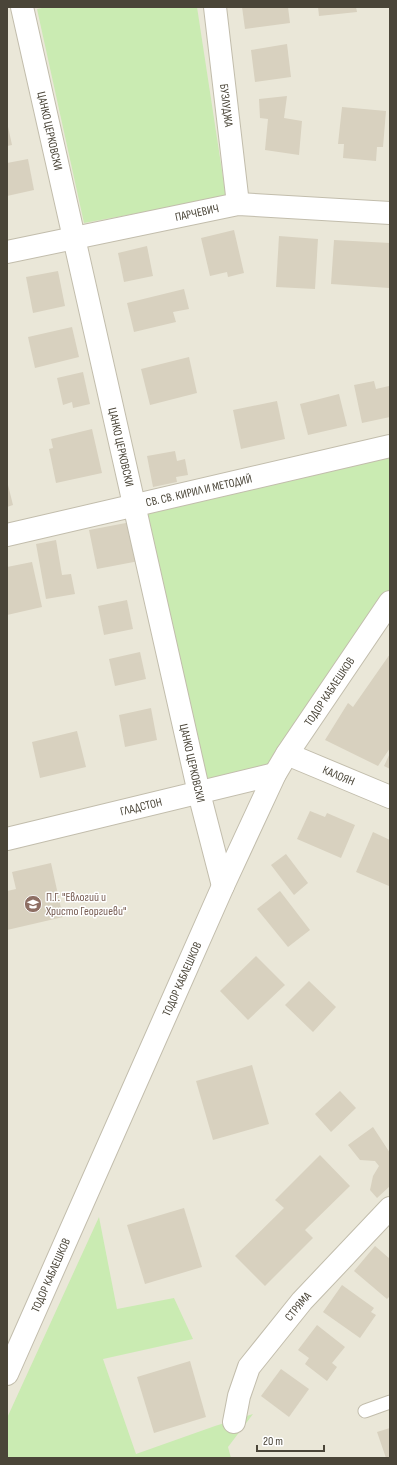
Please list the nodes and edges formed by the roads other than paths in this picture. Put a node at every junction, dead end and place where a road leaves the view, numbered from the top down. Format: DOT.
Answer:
graph roads {
  1 [pos="22,7"];
  2 [pos="215,7"];
  3 [pos="238,204"];
  4 [pos="390,213"];
  5 [pos="74,238"];
  6 [pos="7,252"];
  7 [pos="390,446"];
  8 [pos="134,506"];
  9 [pos="7,535"];
  10 [pos="390,602"];
  11 [pos="287,754"];
  12 [pos="275,774"];
  13 [pos="199,793"];
  14 [pos="390,797"];
  15 [pos="7,839"];
  16 [pos="223,886"];
  17 [pos="390,1208"];
  18 [pos="7,1374"];
  19 [pos="390,1402"];
  20 [pos="365,1411"];
  21 [pos="234,1422"];
  1 -- 5 [label="street, ЦАНКО ЦЕРКОВСКИ"];
  2 -- 3 [label="street, БУЗЛУДЖА"];
  3 -- 4 [label="street, ПАРЧЕВИЧ"];
  3 -- 5 [label="street, ПАРЧЕВИЧ"];
  5 -- 6 [label="street, ПАРЧЕВИЧ"];
  5 -- 8 [label="street, ЦАНКО ЦЕРКОВСКИ"];
  7 -- 8 [label="street, СВ. СВ. КИРИЛ И МЕТОДИЙ"];
  8 -- 9 [label="street, СВ. СВ. КИРИЛ И МЕТОДИЙ"];
  8 -- 13 [label="street, ЦАНКО ЦЕРКОВСКИ"];
  10 -- 11 [label="street, ТОДОР КАБЛЕШКОВ"];
  11 -- 12 [label="street, ТОДОР КАБЛЕШКОВ"];
  11 -- 14 [label="street, КАЛОЯН"];
  12 -- 13 [label="street, ГЛАДСТОН"];
  12 -- 16 [label="street, ТОДОР КАБЛЕШКОВ"];
  13 -- 15 [label="street, ГЛАДСТОН"];
  13 -- 16 [label="street, ЦАНКО ЦЕРКОВСКИ"];
  16 -- 18 [label="street, ТОДОР КАБЛЕШКОВ"];
  17 -- 21 [label="street, СТРЯМА"];
  19 -- 20 [label="lane"];
}
